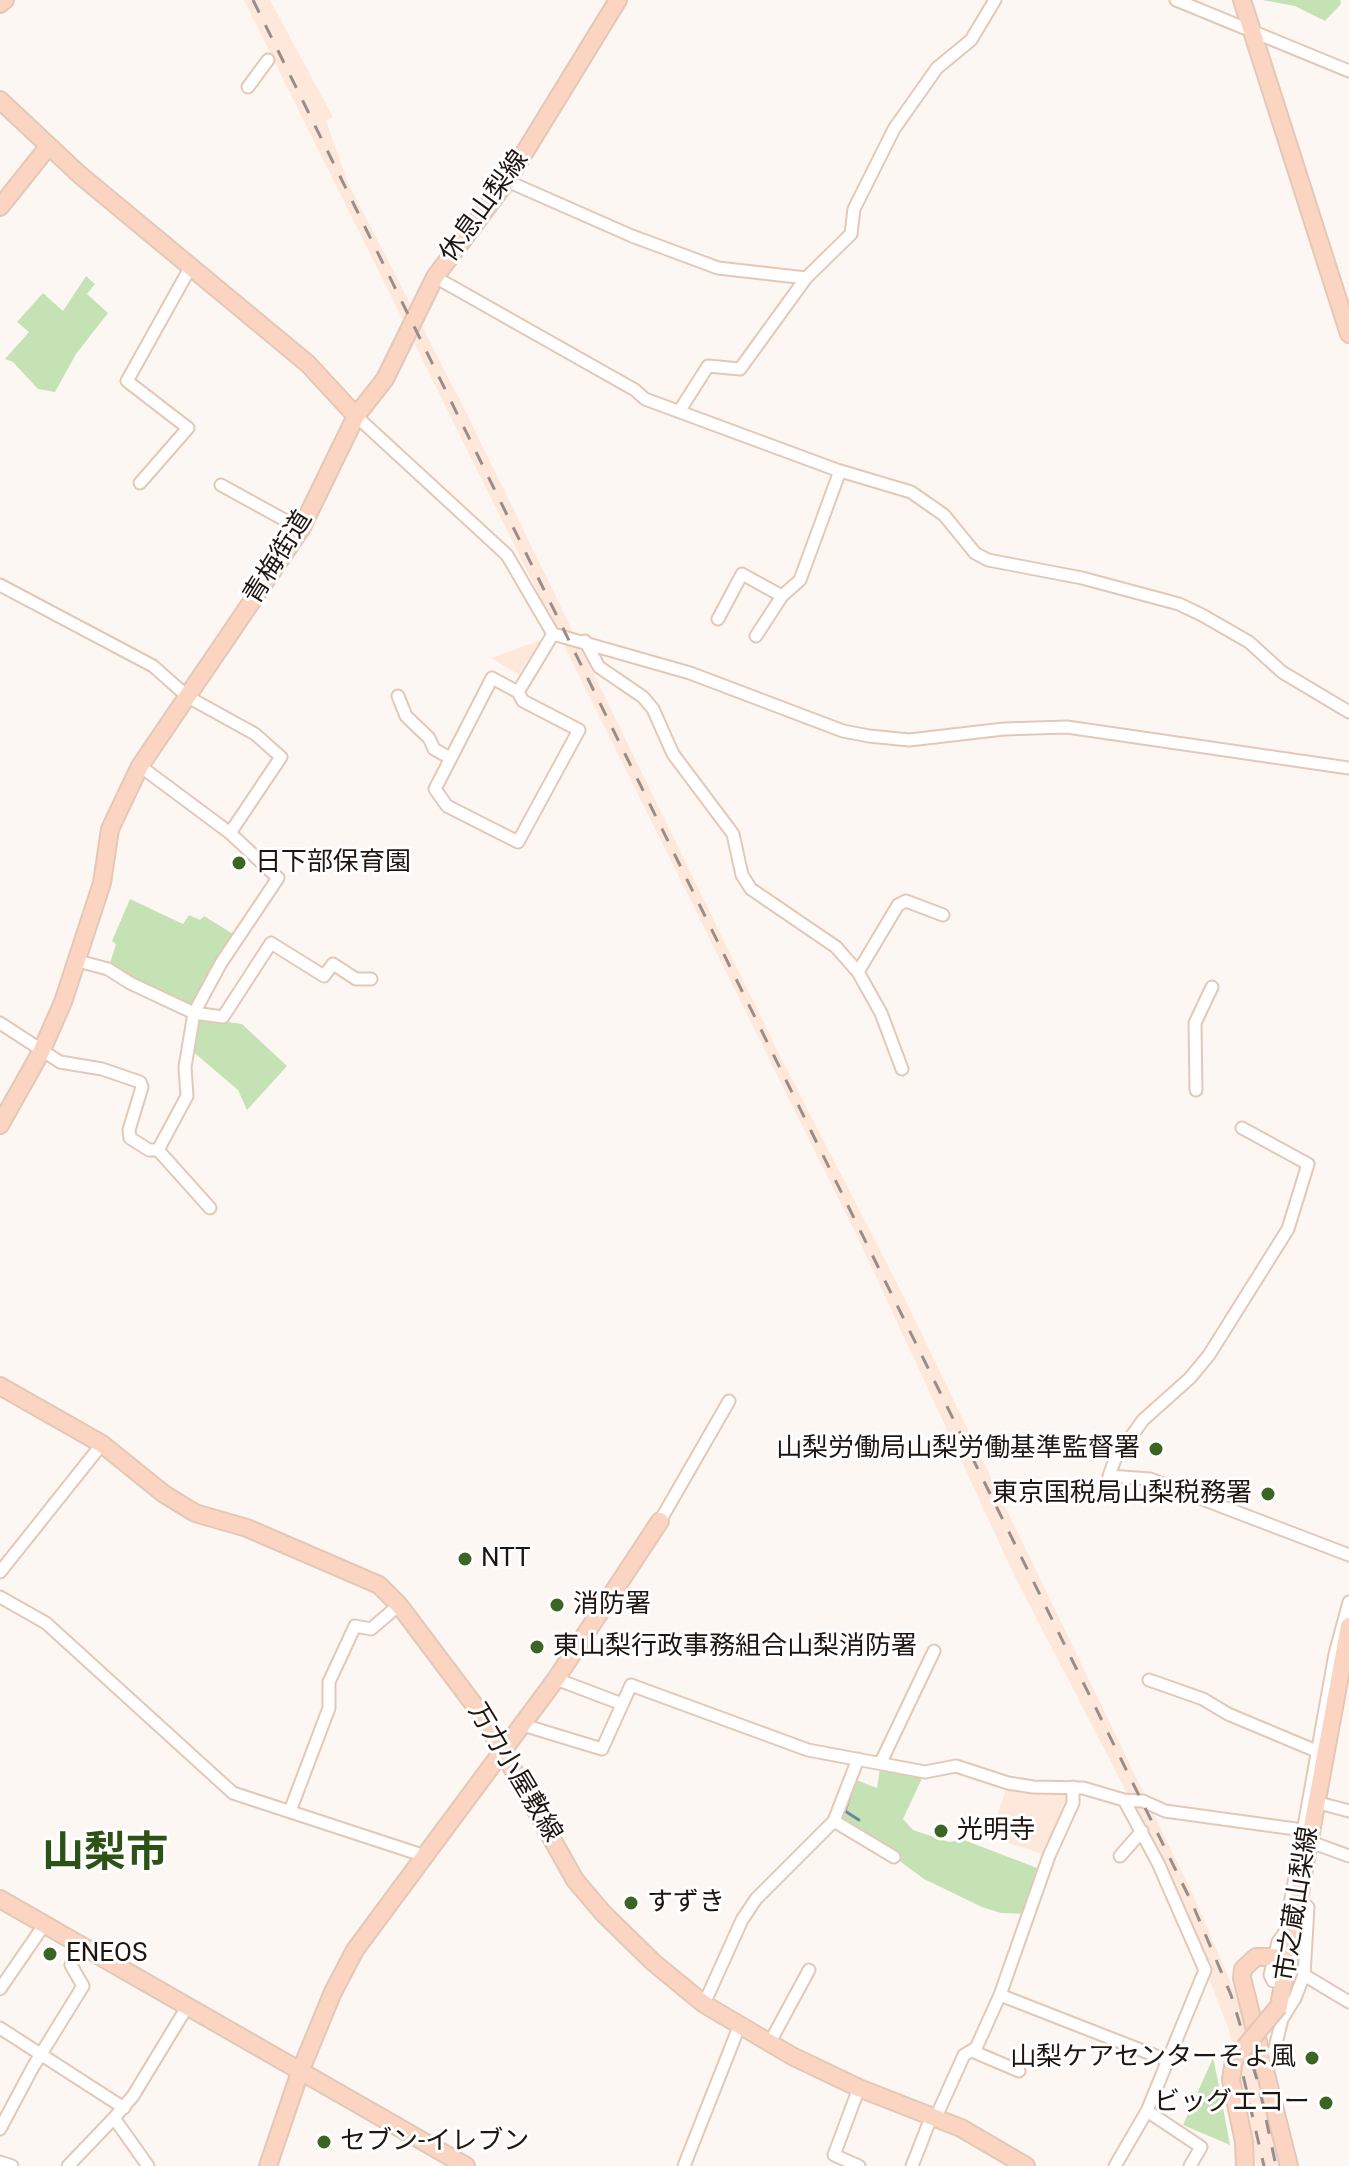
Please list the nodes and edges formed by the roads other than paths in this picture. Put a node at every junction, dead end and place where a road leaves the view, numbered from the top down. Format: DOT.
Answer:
graph roads {
  1 [pos="5,0"];
  2 [pos="618,0"];
  3 [pos="995,0"];
  4 [pos="1176,0"];
  5 [pos="1242,0"];
  6 [pos="0,4"];
  7 [pos="1252,34"];
  8 [pos="268,60"];
  9 [pos="1349,71"];
  10 [pos="248,87"];
  11 [pos="0,100"];
  12 [pos="48,147"];
  13 [pos="507,181"];
  14 [pos="0,207"];
  15 [pos="190,268"];
  16 [pos="435,277"];
  17 [pos="806,278"];
  18 [pos="1349,334"];
  19 [pos="680,410"];
  20 [pos="356,416"];
  21 [pos="840,471"];
  22 [pos="140,483"];
  23 [pos="221,485"];
  24 [pos="301,529"];
  25 [pos="0,585"];
  26 [pos="782,596"];
  27 [pos="718,619"];
  28 [pos="553,634"];
  29 [pos="756,636"];
  30 [pos="585,641"];
  31 [pos="518,692"];
  32 [pos="398,696"];
  33 [pos="188,697"];
  34 [pos="1349,712"];
  35 [pos="450,758"];
  36 [pos="140,766"];
  37 [pos="1349,768"];
  38 [pos="230,833"];
  39 [pos="943,915"];
  40 [pos="78,961"];
  41 [pos="858,972"];
  42 [pos="371,979"];
  43 [pos="1212,987"];
  44 [pos="194,1013"];
  45 [pos="0,1023"];
  46 [pos="41,1052"];
  47 [pos="902,1069"];
  48 [pos="1196,1090"];
  49 [pos="0,1125"];
  50 [pos="1242,1128"];
  51 [pos="158,1150"];
  52 [pos="210,1208"];
  53 [pos="0,1386"];
  54 [pos="729,1401"];
  55 [pos="102,1444"];
  56 [pos="660,1521"];
  57 [pos="1349,1555"];
  58 [pos="0,1572"];
  59 [pos="0,1597"];
  60 [pos="1349,1602"];
  61 [pos="399,1605"];
  62 [pos="1349,1626"];
  63 [pos="934,1651"];
  64 [pos="556,1679"];
  65 [pos="1149,1680"];
  66 [pos="622,1704"];
  67 [pos="523,1725"];
  68 [pos="504,1752"];
  69 [pos="1320,1753"];
  70 [pos="858,1759"];
  71 [pos="881,1762"];
  72 [pos="1073,1787"];
  73 [pos="1124,1800"];
  74 [pos="1315,1802"];
  75 [pos="290,1811"];
  76 [pos="1349,1811"];
  77 [pos="834,1821"];
  78 [pos="1142,1831"];
  79 [pos="1307,1834"];
  80 [pos="425,1856"];
  81 [pos="1120,1856"];
  82 [pos="1349,1856"];
  83 [pos="894,1857"];
  84 [pos="0,1899"];
  85 [pos="1299,1899"];
  86 [pos="44,1925"];
  87 [pos="80,1946"];
  88 [pos="1281,1961"];
  89 [pos="809,1970"];
  90 [pos="1304,1975"];
  91 [pos="1273,1981"];
  92 [pos="0,1989"];
  93 [pos="1000,1995"];
  94 [pos="1349,2002"];
  95 [pos="704,2004"];
  96 [pos="187,2007"];
  97 [pos="739,2027"];
  98 [pos="0,2028"];
  99 [pos="769,2044"];
  100 [pos="972,2051"];
  101 [pos="42,2055"];
  102 [pos="1169,2061"];
  103 [pos="1265,2061"];
  104 [pos="1019,2071"];
  105 [pos="300,2072"];
  106 [pos="859,2088"];
  107 [pos="124,2108"];
  108 [pos="1147,2111"];
  109 [pos="934,2116"];
  110 [pos="114,2118"];
  111 [pos="0,2129"];
  112 [pos="832,2160"];
  113 [pos="0,2162"];
  114 [pos="12,2166"];
  115 [pos="68,2166"];
  116 [pos="148,2166"];
  117 [pos="268,2166"];
  118 [pos="466,2166"];
  119 [pos="684,2166"];
  120 [pos="859,2166"];
  121 [pos="912,2166"];
  122 [pos="1026,2166"];
  123 [pos="1115,2166"];
  124 [pos="1190,2166"];
  125 [pos="1245,2166"];
  126 [pos="1289,2166"];
  1 -- 6 [label="main road"];
  2 -- 13 [label="main road, 休息山梨線"];
  3 -- 17 [label="street"];
  4 -- 7 [label="street"];
  5 -- 7 [label="main road"];
  7 -- 9 [label="street"];
  7 -- 18 [label="main road"];
  8 -- 10 [label="street"];
  11 -- 12 [label="main road"];
  12 -- 14 [label="main road"];
  12 -- 15 [label="main road"];
  13 -- 16 [label="main road, 休息山梨線"];
  13 -- 17 [label="street"];
  15 -- 20 [label="main road"];
  15 -- 22 [label="street"];
  16 -- 19 [label="street"];
  16 -- 20 [label="main road, 休息山梨線"];
  17 -- 19 [label="street"];
  19 -- 21 [label="street"];
  20 -- 24 [label="main road, 青梅街道"];
  20 -- 28 [label="street"];
  21 -- 26 [label="street"];
  21 -- 34 [label="street"];
  23 -- 24 [label="street"];
  24 -- 33 [label="main road, 青梅街道"];
  25 -- 33 [label="street"];
  26 -- 27 [label="street"];
  26 -- 29 [label="street"];
  28 -- 30 [label="street"];
  28 -- 31 [label="street"];
  30 -- 37 [label="street"];
  30 -- 41 [label="street"];
  31 -- 35 [label="street"];
  31 -- 35 [label="street"];
  32 -- 35 [label="street"];
  33 -- 36 [label="main road, 青梅街道"];
  33 -- 38 [label="street"];
  36 -- 38 [label="street"];
  36 -- 40 [label="main road, 青梅街道"];
  38 -- 44 [label="street"];
  39 -- 41 [label="street"];
  40 -- 44 [label="street"];
  40 -- 46 [label="main road, 青梅街道"];
  41 -- 47 [label="street"];
  42 -- 44 [label="street"];
  43 -- 48 [label="street"];
  44 -- 51 [label="street"];
  45 -- 46 [label="street"];
  46 -- 49 [label="main road, 青梅街道"];
  46 -- 51 [label="street"];
  50 -- 57 [label="street"];
  51 -- 52 [label="street"];
  53 -- 55 [label="main road, 万力小屋敷線"];
  54 -- 56 [label="street"];
  55 -- 58 [label="street"];
  55 -- 61 [label="main road, 万力小屋敷線"];
  56 -- 64 [label="main road"];
  59 -- 75 [label="street"];
  60 -- 69 [label="street"];
  61 -- 68 [label="main road, 万力小屋敷線"];
  61 -- 75 [label="street"];
  62 -- 69 [label="main road, 市之蔵山梨線"];
  63 -- 71 [label="street"];
  64 -- 66 [label="street"];
  64 -- 67 [label="main road"];
  65 -- 69 [label="street"];
  66 -- 67 [label="street"];
  66 -- 70 [label="street"];
  67 -- 68 [label="main road"];
  68 -- 80 [label="main road"];
  68 -- 95 [label="main road, 万力小屋敷線"];
  69 -- 74 [label="main road, 市之蔵山梨線"];
  69 -- 79 [label="street"];
  70 -- 71 [label="street"];
  70 -- 77 [label="street"];
  71 -- 72 [label="street"];
  72 -- 73 [label="street"];
  72 -- 93 [label="street"];
  73 -- 78 [label="street"];
  73 -- 79 [label="street"];
  74 -- 76 [label="street"];
  74 -- 79 [label="main road, 市之蔵山梨線"];
  75 -- 80 [label="street"];
  77 -- 83 [label="street"];
  77 -- 95 [label="street"];
  78 -- 81 [label="street"];
  78 -- 102 [label="street"];
  79 -- 82 [label="street"];
  79 -- 85 [label="main road, 市之蔵山梨線"];
  79 -- 88 [label="street"];
  80 -- 105 [label="main road"];
  84 -- 86 [label="main road"];
  85 -- 88 [label="main road, 市之蔵山梨線"];
  85 -- 90 [label="street"];
  86 -- 87 [label="main road"];
  86 -- 92 [label="street"];
  87 -- 96 [label="main road"];
  87 -- 101 [label="street"];
  88 -- 91 [label="street"];
  88 -- 103 [label="main road"];
  88 -- 125 [label="main road, 市之蔵山梨線, bridge"];
  89 -- 99 [label="street"];
  90 -- 94 [label="street"];
  90 -- 103 [label="street"];
  93 -- 100 [label="street"];
  93 -- 102 [label="street"];
  95 -- 97 [label="main road, 万力小屋敷線"];
  96 -- 105 [label="main road"];
  96 -- 107 [label="street"];
  97 -- 99 [label="main road, 万力小屋敷線"];
  97 -- 119 [label="street"];
  98 -- 101 [label="street"];
  99 -- 106 [label="main road, 万力小屋敷線"];
  100 -- 104 [label="street"];
  100 -- 109 [label="street"];
  101 -- 107 [label="street"];
  101 -- 111 [label="street"];
  102 -- 108 [label="street"];
  103 -- 126 [label="main road"];
  105 -- 117 [label="main road"];
  105 -- 118 [label="main road"];
  106 -- 109 [label="main road, 万力小屋敷線"];
  106 -- 112 [label="street"];
  107 -- 110 [label="street"];
  108 -- 123 [label="street"];
  108 -- 124 [label="street"];
  109 -- 121 [label="street"];
  109 -- 122 [label="main road, 万力小屋敷線"];
  110 -- 115 [label="street"];
  110 -- 116 [label="street"];
  112 -- 120 [label="street"];
  113 -- 114 [label="street"];
}
